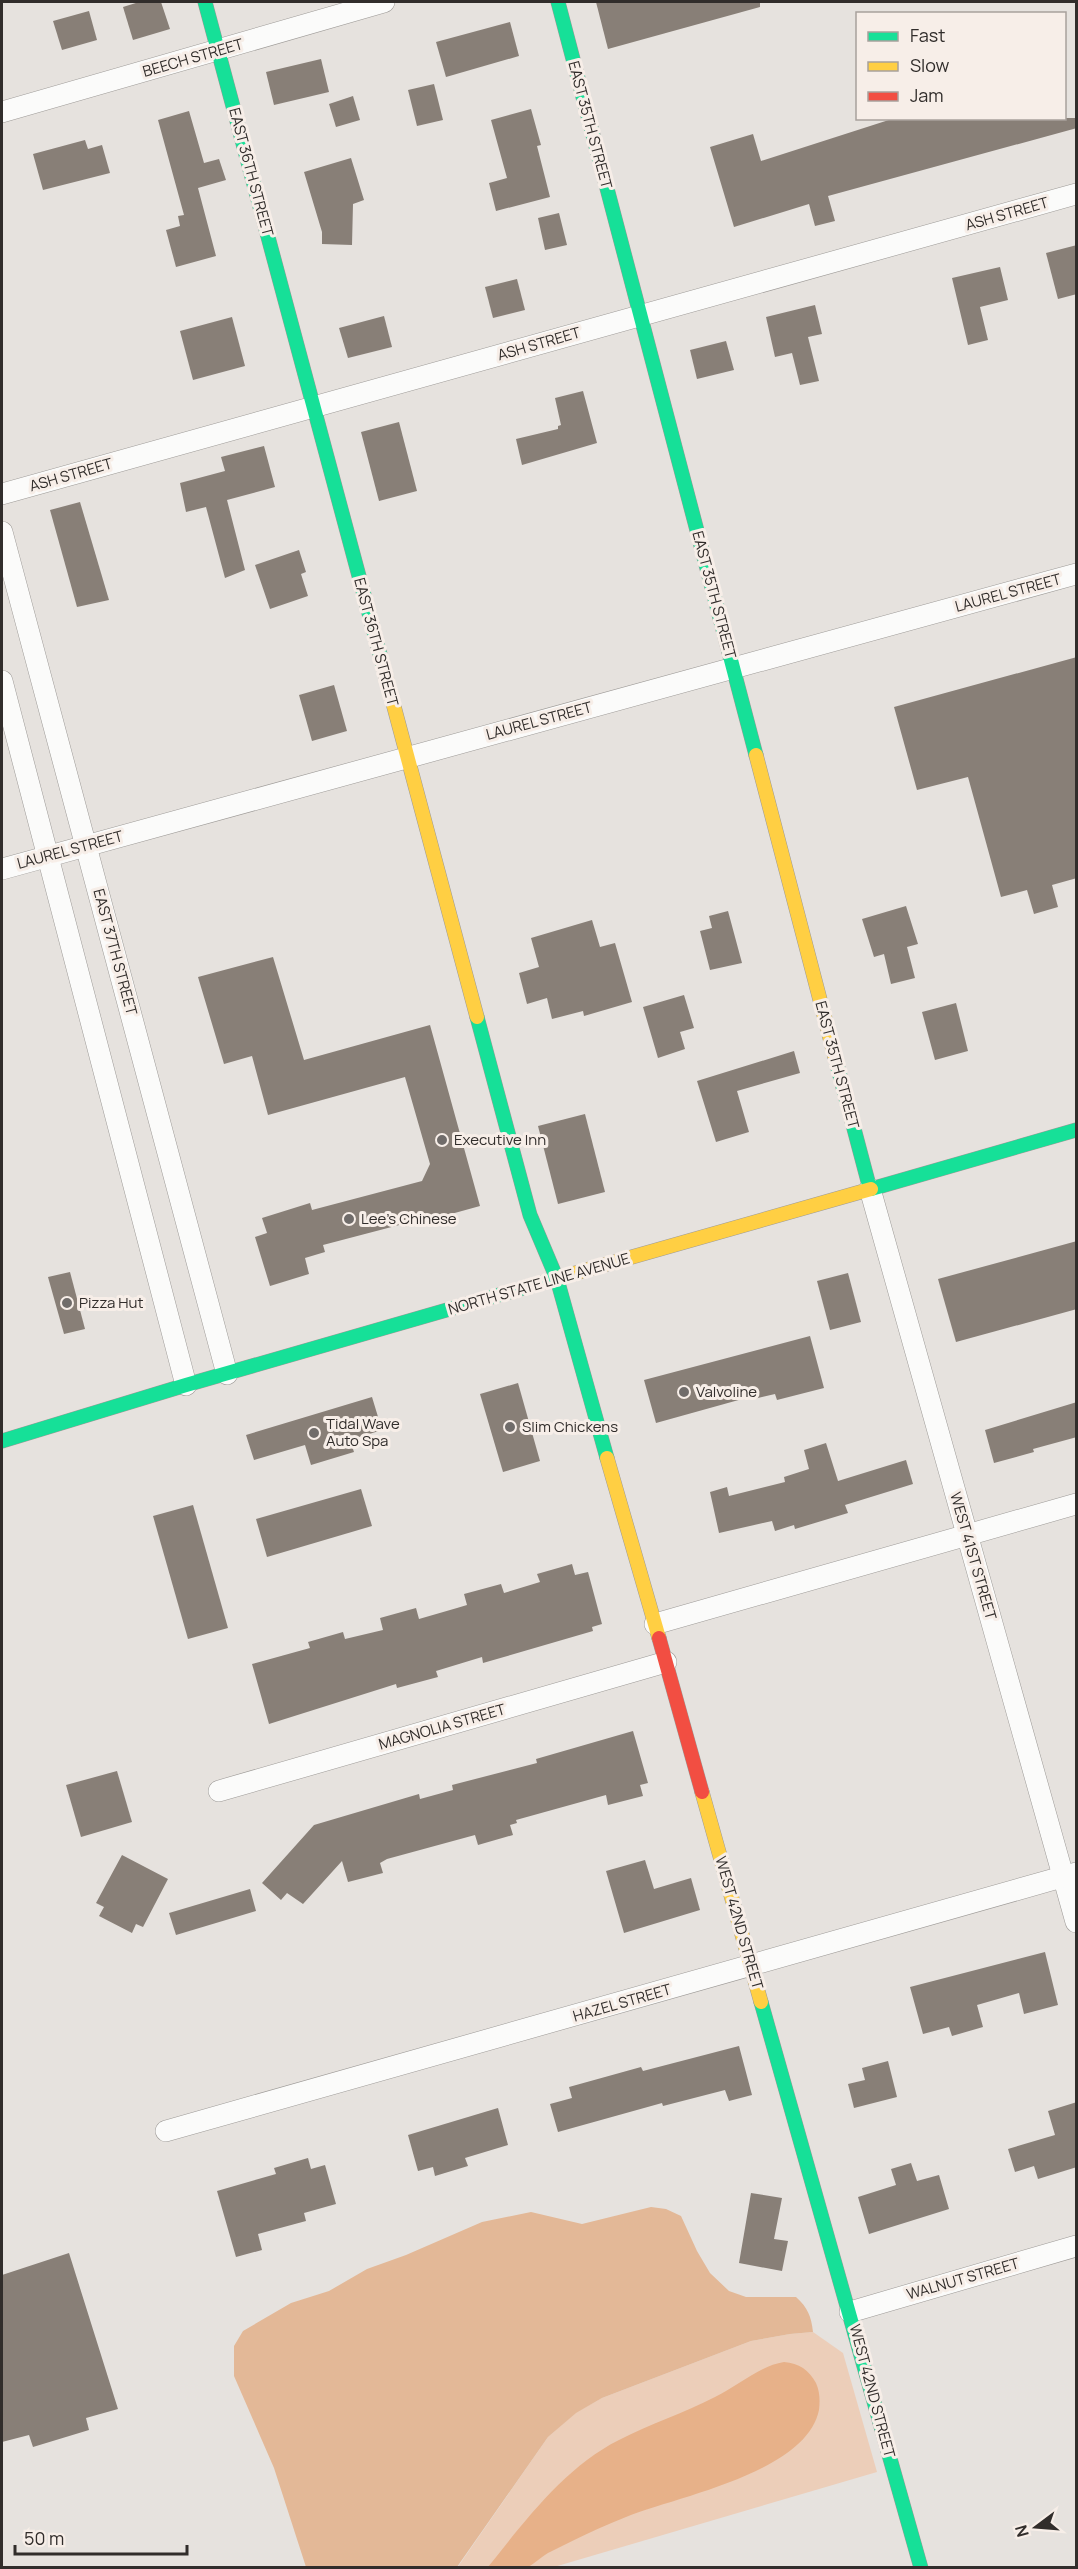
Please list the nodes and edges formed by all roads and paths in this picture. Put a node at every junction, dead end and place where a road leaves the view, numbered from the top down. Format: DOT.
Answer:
graph roads {
  1 [pos="205,2"];
  2 [pos="384,2"];
  3 [pos="558,2"];
  4 [pos="219,51"];
  5 [pos="2,112"];
  6 [pos="1077,194"];
  7 [pos="640,316"];
  8 [pos="313,407"];
  9 [pos="2,495"];
  10 [pos="2,531"];
  11 [pos="1077,574"];
  12 [pos="733,668"];
  13 [pos="2,681"];
  14 [pos="407,757"];
  15 [pos="87,845"];
  16 [pos="49,856"];
  17 [pos="2,869"];
  18 [pos="1077,1130"];
  19 [pos="870,1189"];
  20 [pos="557,1279"];
  21 [pos="227,1374"];
  22 [pos="186,1385"];
  23 [pos="2,1441"];
  24 [pos="1077,1504"];
  25 [pos="967,1535"];
  26 [pos="655,1624"];
  27 [pos="666,1662"];
  28 [pos="219,1791"];
  29 [pos="1070,1875"];
  30 [pos="1077,1922"];
  31 [pos="751,1967"];
  32 [pos="166,2131"];
  33 [pos="1077,2246"];
  34 [pos="850,2312"];
  35 [pos="921,2568"];
  1 -- 4 [label="street, EAST 36TH STREET"];
  2 -- 4 [label="street, BEECH STREET"];
  3 -- 7 [label="street, EAST 35TH STREET"];
  4 -- 5 [label="street, BEECH STREET"];
  4 -- 8 [label="street, EAST 36TH STREET"];
  6 -- 7 [label="street, ASH STREET"];
  7 -- 8 [label="street, ASH STREET"];
  7 -- 12 [label="street, EAST 35TH STREET"];
  8 -- 9 [label="street, ASH STREET"];
  8 -- 14 [label="street, EAST 36TH STREET"];
  10 -- 15 [label="street, EAST 37TH STREET"];
  11 -- 12 [label="street, LAUREL STREET"];
  12 -- 14 [label="street, LAUREL STREET"];
  12 -- 19 [label="street, EAST 35TH STREET"];
  13 -- 16 [label="street"];
  14 -- 15 [label="street, LAUREL STREET"];
  14 -- 20 [label="street, EAST 36TH STREET"];
  15 -- 16 [label="street, LAUREL STREET"];
  15 -- 21 [label="street, EAST 37TH STREET"];
  16 -- 17 [label="street, LAUREL STREET"];
  16 -- 22 [label="street"];
  18 -- 19 [label="street, NORTH STATE LINE AVENUE"];
  19 -- 20 [label="street, NORTH STATE LINE AVENUE"];
  19 -- 25 [label="street, WEST 41ST STREET"];
  20 -- 21 [label="street, NORTH STATE LINE AVENUE"];
  20 -- 26 [label="street, WEST 42ND STREET"];
  21 -- 22 [label="street, NORTH STATE LINE AVENUE"];
  22 -- 23 [label="street, NORTH STATE LINE AVENUE"];
  24 -- 25 [label="street"];
  25 -- 26 [label="street"];
  25 -- 29 [label="street, WEST 41ST STREET"];
  26 -- 27 [label="street, WEST 42ND STREET"];
  27 -- 28 [label="street, MAGNOLIA STREET"];
  27 -- 31 [label="street, WEST 42ND STREET"];
  29 -- 30 [label="street, WEST 41ST STREET"];
  29 -- 31 [label="street, HAZEL STREET"];
  31 -- 32 [label="street, HAZEL STREET"];
  31 -- 34 [label="street, WEST 42ND STREET"];
  33 -- 34 [label="street, WALNUT STREET"];
  34 -- 35 [label="street, WEST 42ND STREET"];
}
